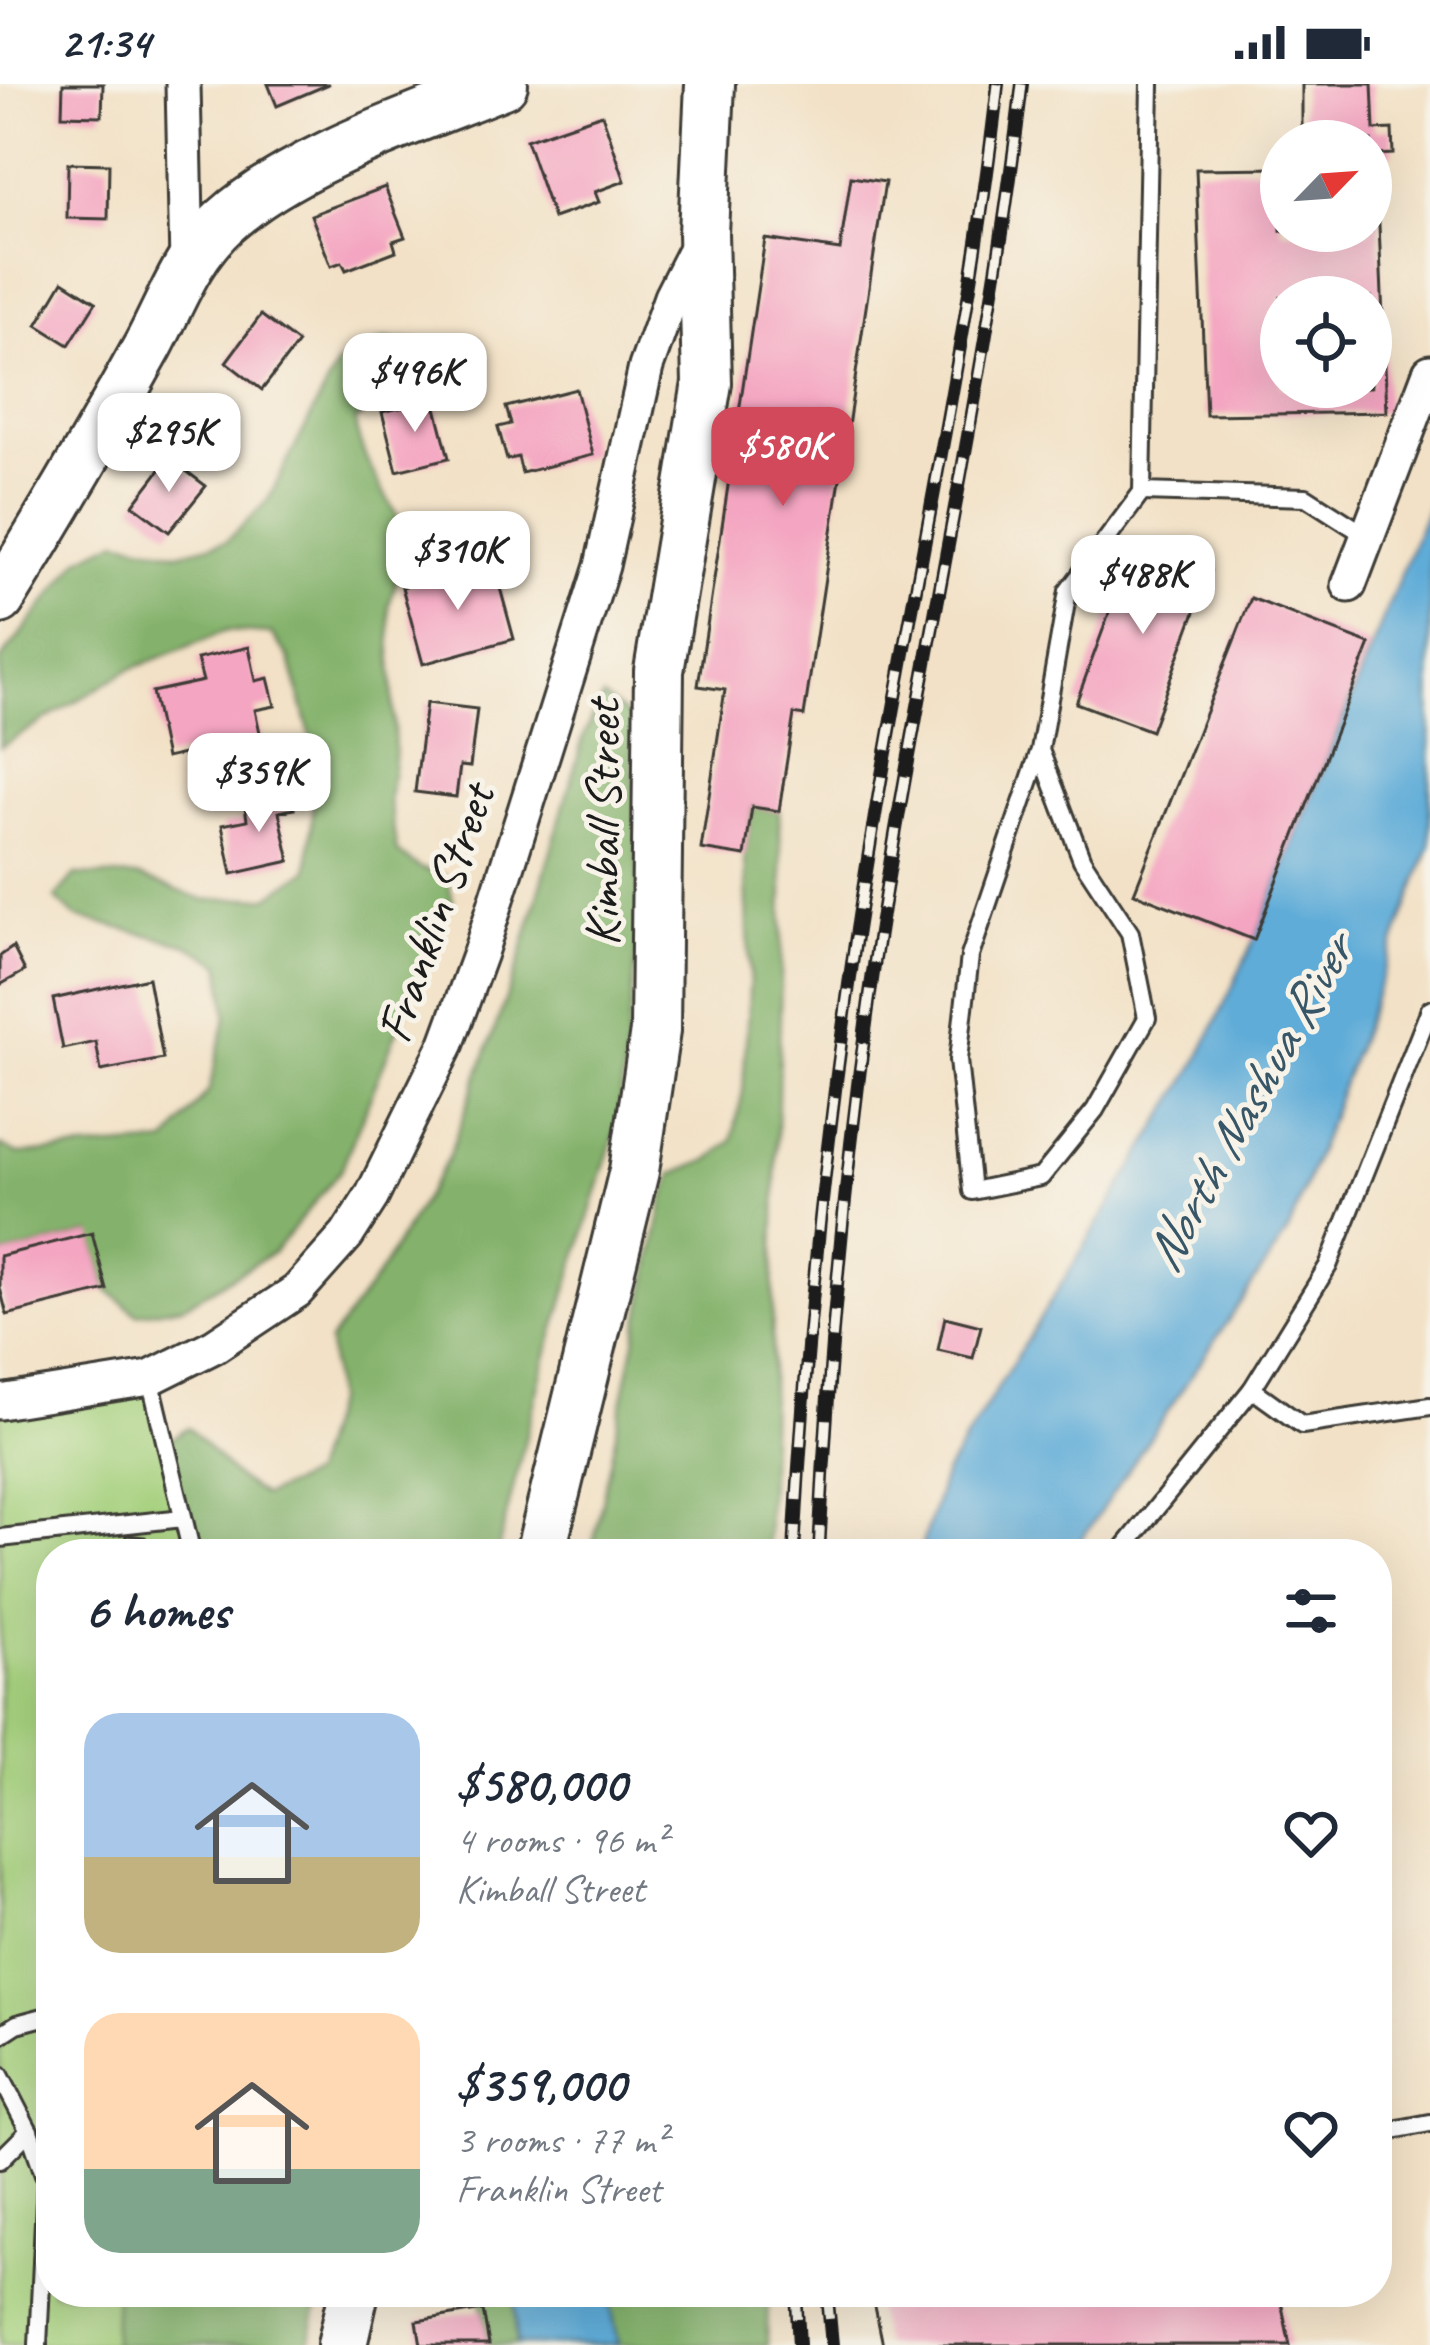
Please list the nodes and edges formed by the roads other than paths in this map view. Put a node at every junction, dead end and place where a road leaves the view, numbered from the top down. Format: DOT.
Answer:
graph roads {
  1 [pos="183,84"];
  2 [pos="710,84"];
  3 [pos="1150,84"];
  4 [pos="478,89"];
  5 [pos="704,233"];
  6 [pos="187,265"];
  7 [pos="1430,372"];
  8 [pos="1142,492"];
  9 [pos="1367,536"];
  10 [pos="1348,585"];
  11 [pos="0,599"];
  12 [pos="1040,750"];
  13 [pos="1430,1009"];
  14 [pos="150,1378"];
  15 [pos="1252,1389"];
  16 [pos="0,1402"];
  17 [pos="1430,1406"];
  18 [pos="183,1518"];
  19 [pos="0,1538"];
  20 [pos="188,1539"];
  21 [pos="544,1539"];
  22 [pos="1131,1539"];
  23 [pos="36,2019"];
  24 [pos="0,2035"];
  25 [pos="0,2075"];
  26 [pos="1430,2122"];
  27 [pos="1392,2130"];
  28 [pos="29,2131"];
  29 [pos="36,2151"];
  30 [pos="0,2160"];
  31 [pos="40,2307"];
  32 [pos="351,2307"];
  33 [pos="38,2345"];
  34 [pos="342,2345"];
  1 -- 6 [label="street"];
  2 -- 5 [label="main road, Kimball Street"];
  3 -- 8 [label="lane"];
  4 -- 6 [label="main road"];
  5 -- 14 [label="street, Franklin Street"];
  5 -- 21 [label="main road, Kimball Street"];
  6 -- 11 [label="main road"];
  7 -- 9 [label="street"];
  8 -- 9 [label="lane"];
  8 -- 12 [label="lane"];
  9 -- 10 [label="street"];
  12 -- 12 [label="lane"];
  13 -- 15 [label="lane"];
  14 -- 16 [label="street, Franklin Street"];
  14 -- 18 [label="lane"];
  15 -- 17 [label="lane"];
  15 -- 22 [label="lane"];
  18 -- 19 [label="lane"];
  18 -- 20 [label="lane"];
  23 -- 24 [label="lane"];
  25 -- 28 [label="lane"];
  26 -- 27 [label="lane"];
  28 -- 29 [label="lane"];
  28 -- 30 [label="lane"];
  31 -- 33 [label="lane"];
  32 -- 34 [label="main road"];
}
